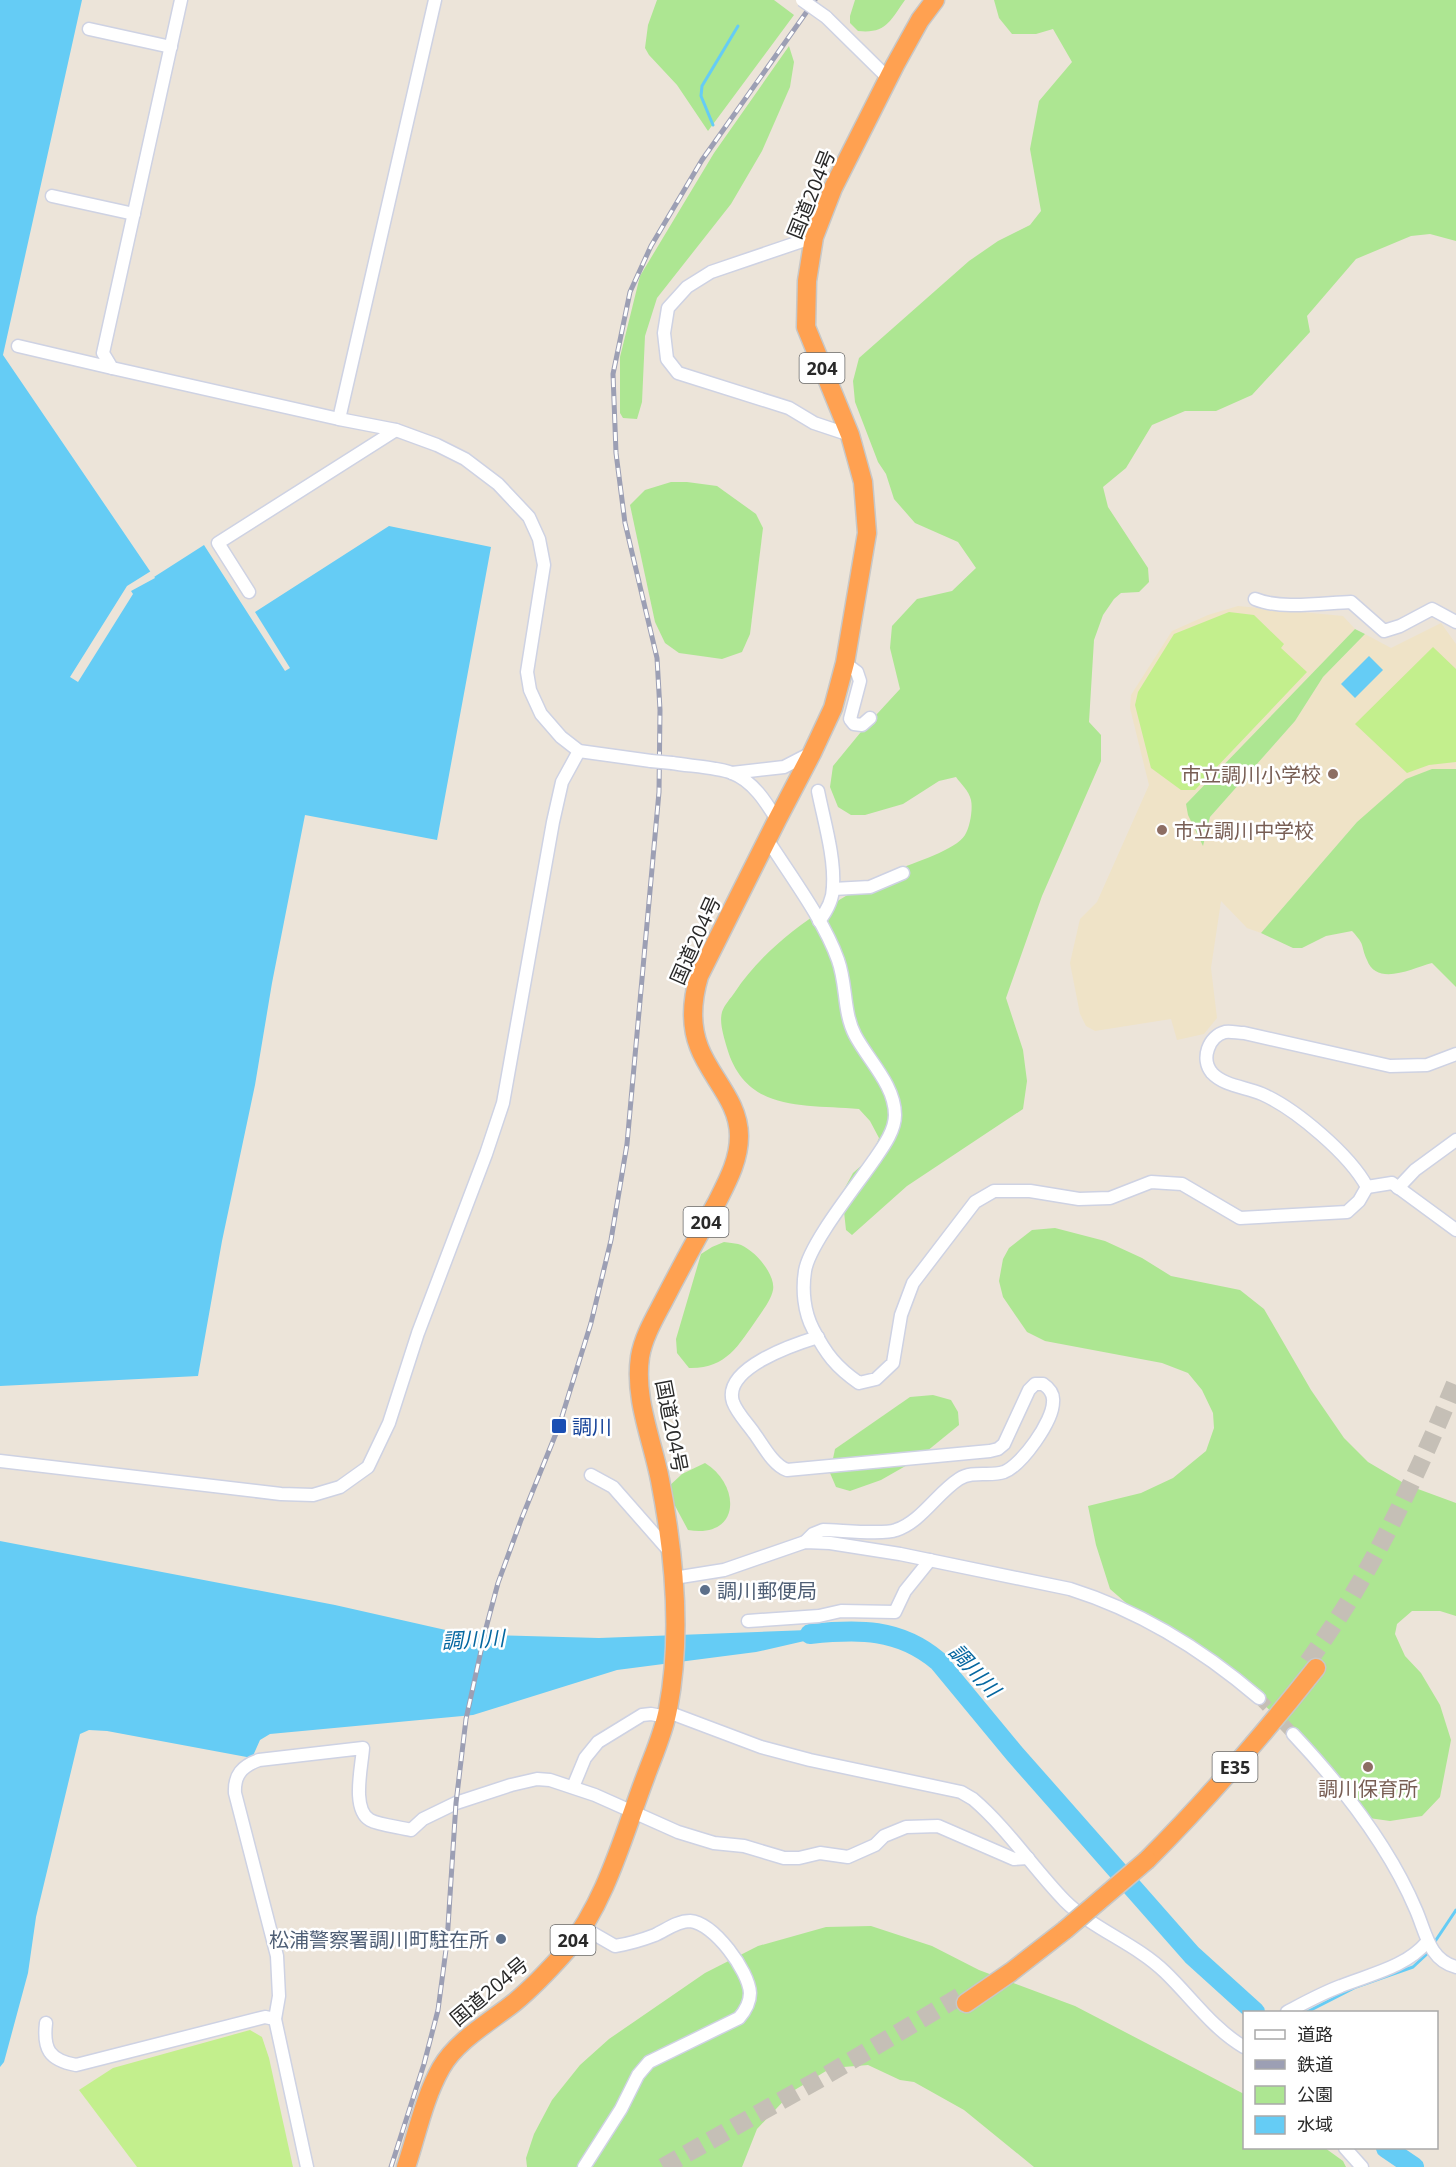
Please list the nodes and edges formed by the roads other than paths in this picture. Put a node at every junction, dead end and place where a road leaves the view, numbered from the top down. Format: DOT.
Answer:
graph roads {
  1 [pos="181,0"];
  2 [pos="435,0"];
  3 [pos="802,0"];
  4 [pos="935,0"];
  5 [pos="89,29"];
  6 [pos="171,47"];
  7 [pos="888,78"];
  8 [pos="52,196"];
  9 [pos="134,214"];
  10 [pos="814,237"];
  11 [pos="18,346"];
  12 [pos="112,368"];
  13 [pos="339,419"];
  14 [pos="396,430"];
  15 [pos="850,435"];
  16 [pos="249,592"];
  17 [pos="1255,599"];
  18 [pos="1456,622"];
  19 [pos="845,663"];
  20 [pos="870,718"];
  21 [pos="579,751"];
  22 [pos="813,753"];
  23 [pos="732,773"];
  24 [pos="818,791"];
  25 [pos="777,820"];
  26 [pos="767,838"];
  27 [pos="903,873"];
  28 [pos="833,889"];
  29 [pos="819,921"];
  30 [pos="1456,1054"];
  31 [pos="1456,1140"];
  32 [pos="1367,1187"];
  33 [pos="1398,1188"];
  34 [pos="1456,1230"];
  35 [pos="818,1337"];
  36 [pos="0,1461"];
  37 [pos="591,1475"];
  38 [pos="805,1542"];
  39 [pos="671,1553"];
  40 [pos="930,1560"];
  41 [pos="674,1578"];
  42 [pos="748,1621"];
  43 [pos="1312,1665"];
  44 [pos="1259,1698"];
  45 [pos="667,1714"];
  46 [pos="1293,1734"];
  47 [pos="573,1787"];
  48 [pos="632,1813"];
  49 [pos="1028,1858"];
  50 [pos="582,1927"];
  51 [pos="1430,1946"];
  52 [pos="1456,1967"];
  53 [pos="964,1999"];
  54 [pos="1291,2011"];
  55 [pos="275,2019"];
  56 [pos="46,2023"];
  57 [pos="1243,2046"];
  58 [pos="1346,2149"];
  59 [pos="307,2167"];
  60 [pos="406,2167"];
  61 [pos="584,2167"];
  62 [pos="1362,2167"];
  1 -- 6 [label="street"];
  2 -- 13 [label="street"];
  3 -- 7 [label="street, bridge"];
  4 -- 7 [label="highway, 国道204号 / 204"];
  5 -- 6 [label="street"];
  6 -- 9 [label="street"];
  7 -- 10 [label="highway, 国道204号 / 204"];
  8 -- 9 [label="street"];
  9 -- 12 [label="street"];
  10 -- 15 [label="highway, 国道204号 / 204"];
  10 -- 15 [label="street"];
  11 -- 12 [label="street"];
  12 -- 13 [label="street"];
  13 -- 14 [label="street"];
  14 -- 16 [label="street"];
  14 -- 21 [label="street"];
  15 -- 19 [label="highway, 国道204号 / 204"];
  17 -- 18 [label="street"];
  19 -- 20 [label="street"];
  19 -- 22 [label="highway, 国道204号 / 204"];
  21 -- 23 [label="street, bridge"];
  21 -- 36 [label="street"];
  22 -- 23 [label="street"];
  22 -- 25 [label="highway, 国道204号 / 204"];
  23 -- 25 [label="street"];
  24 -- 28 [label="street"];
  25 -- 26 [label="highway, 国道204号 / 204"];
  26 -- 29 [label="street"];
  26 -- 39 [label="highway, 国道204号 / 204"];
  27 -- 28 [label="street"];
  28 -- 29 [label="street"];
  29 -- 35 [label="street"];
  30 -- 32 [label="street"];
  31 -- 33 [label="street"];
  32 -- 33 [label="street"];
  32 -- 35 [label="street"];
  33 -- 34 [label="street"];
  35 -- 38 [label="street"];
  37 -- 39 [label="street"];
  38 -- 40 [label="street"];
  38 -- 41 [label="street"];
  39 -- 41 [label="highway, 国道204号 / 204"];
  40 -- 42 [label="street"];
  40 -- 44 [label="street"];
  41 -- 45 [label="highway, 国道204号 / 204"];
  43 -- 53 [label="highway, E35, bridge"];
  45 -- 47 [label="street"];
  45 -- 48 [label="highway, 国道204号 / 204"];
  45 -- 49 [label="street"];
  46 -- 51 [label="street"];
  47 -- 48 [label="street"];
  47 -- 55 [label="street"];
  48 -- 49 [label="street"];
  48 -- 50 [label="highway, 国道204号 / 204"];
  49 -- 57 [label="street"];
  50 -- 60 [label="highway, 国道204号 / 204"];
  50 -- 61 [label="street"];
  51 -- 52 [label="street"];
  51 -- 54 [label="street"];
  55 -- 56 [label="street"];
  55 -- 59 [label="street"];
  58 -- 62 [label="street"];
}
